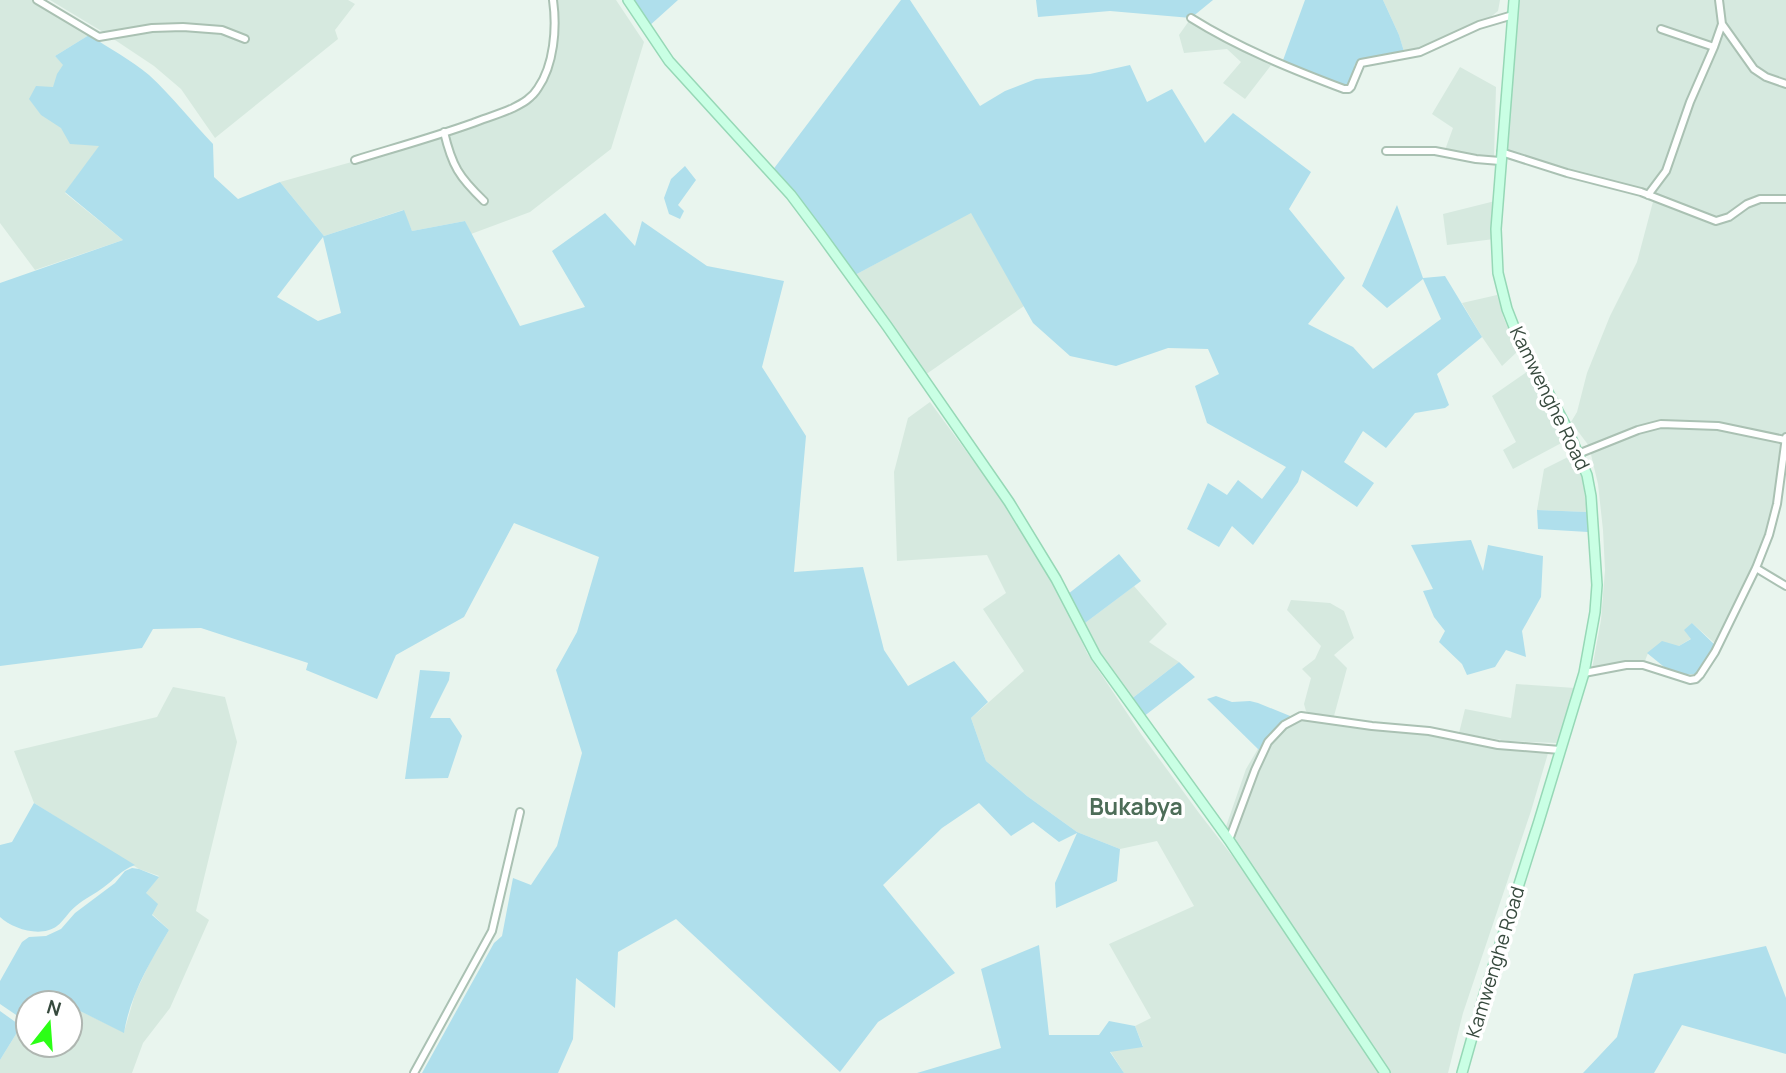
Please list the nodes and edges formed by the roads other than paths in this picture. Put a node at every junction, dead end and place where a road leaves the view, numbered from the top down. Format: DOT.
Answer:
graph roads {
  1 [pos="37,0"];
  2 [pos="554,0"];
  3 [pos="628,0"];
  4 [pos="1514,0"];
  5 [pos="1719,0"];
  6 [pos="1513,15"];
  7 [pos="1191,18"];
  8 [pos="1722,24"];
  9 [pos="1661,29"];
  10 [pos="245,39"];
  11 [pos="1714,47"];
  12 [pos="1786,84"];
  13 [pos="444,132"];
  14 [pos="1386,151"];
  15 [pos="1500,157"];
  16 [pos="355,160"];
  17 [pos="1648,195"];
  18 [pos="1786,199"];
  19 [pos="484,201"];
  20 [pos="1786,438"];
  21 [pos="1578,454"];
  22 [pos="1756,568"];
  23 [pos="1786,586"];
  24 [pos="1584,673"];
  25 [pos="1560,750"];
  26 [pos="520,812"];
  27 [pos="1229,840"];
  28 [pos="414,1073"];
  29 [pos="1385,1073"];
  30 [pos="1462,1073"];
  1 -- 10 [label="street"];
  2 -- 13 [label="street"];
  3 -- 27 [label="street"];
  4 -- 6 [label="street, Kamwenghe Road"];
  5 -- 8 [label="street"];
  6 -- 7 [label="street"];
  6 -- 15 [label="street, Kamwenghe Road"];
  8 -- 11 [label="street"];
  8 -- 12 [label="street"];
  9 -- 11 [label="street"];
  11 -- 17 [label="street"];
  13 -- 16 [label="street"];
  13 -- 19 [label="street"];
  14 -- 15 [label="street"];
  15 -- 17 [label="street"];
  15 -- 21 [label="street, Kamwenghe Road"];
  17 -- 18 [label="street"];
  20 -- 21 [label="street"];
  20 -- 22 [label="street"];
  21 -- 24 [label="street, Kamwenghe Road"];
  22 -- 23 [label="street"];
  22 -- 24 [label="street"];
  24 -- 25 [label="street, Kamwenghe Road"];
  25 -- 27 [label="street"];
  25 -- 30 [label="street, Kamwenghe Road"];
  26 -- 28 [label="street"];
  27 -- 29 [label="street"];
}
